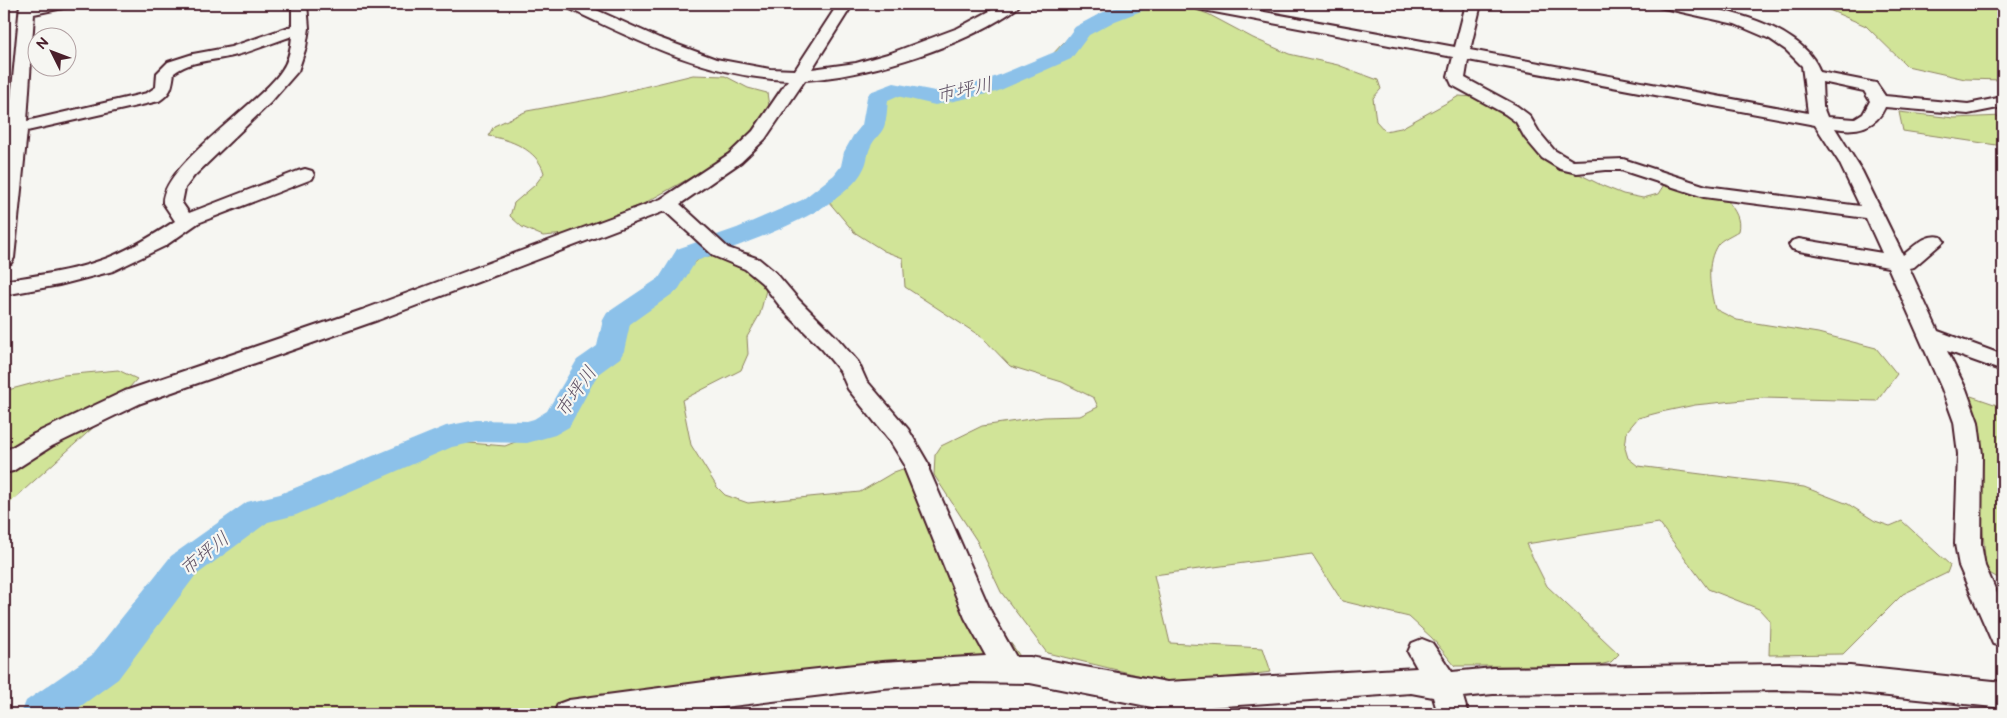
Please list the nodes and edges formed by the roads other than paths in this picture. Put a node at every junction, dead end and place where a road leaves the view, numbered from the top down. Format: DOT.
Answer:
graph roads {
  1 [pos="63,4"];
  2 [pos="300,4"];
  3 [pos="570,4"];
  4 [pos="844,4"];
  5 [pos="923,4"];
  6 [pos="930,4"];
  7 [pos="1013,4"];
  8 [pos="1198,4"];
  9 [pos="1474,4"];
  10 [pos="1664,4"];
  11 [pos="26,7"];
  12 [pos="301,28"];
  13 [pos="1461,53"];
  14 [pos="800,75"];
  15 [pos="1814,76"];
  16 [pos="1879,101"];
  17 [pos="2003,102"];
  18 [pos="1822,121"];
  19 [pos="18,128"];
  20 [pos="305,175"];
  21 [pos="668,202"];
  22 [pos="1873,213"];
  23 [pos="186,222"];
  24 [pos="1934,241"];
  25 [pos="1799,245"];
  26 [pos="4,258"];
  27 [pos="1896,262"];
  28 [pos="4,288"];
  29 [pos="1929,336"];
  30 [pos="2003,363"];
  31 [pos="4,464"];
  32 [pos="2003,635"];
  33 [pos="1422,652"];
  34 [pos="1008,670"];
  35 [pos="2003,694"];
  36 [pos="1449,700"];
  37 [pos="569,714"];
  1 -- 11 [label="street"];
  2 -- 12 [label="street"];
  3 -- 14 [label="street"];
  4 -- 14 [label="street"];
  5 -- 6 [label="street"];
  7 -- 14 [label="street"];
  8 -- 13 [label="street"];
  9 -- 13 [label="street"];
  10 -- 15 [label="street"];
  11 -- 19 [label="street"];
  12 -- 19 [label="street"];
  12 -- 23 [label="street"];
  13 -- 18 [label="street"];
  13 -- 22 [label="street"];
  14 -- 21 [label="street"];
  15 -- 16 [label="street"];
  15 -- 18 [label="street"];
  16 -- 17 [label="street"];
  16 -- 18 [label="street"];
  18 -- 22 [label="street"];
  19 -- 26 [label="street"];
  20 -- 23 [label="street"];
  21 -- 31 [label="street"];
  21 -- 34 [label="street"];
  22 -- 27 [label="street"];
  23 -- 28 [label="street"];
  24 -- 27 [label="street"];
  25 -- 27 [label="street"];
  27 -- 29 [label="street"];
  29 -- 30 [label="street"];
  29 -- 32 [label="street"];
  33 -- 36 [label="street"];
  34 -- 36 [label="street"];
  34 -- 37 [label="street"];
  35 -- 36 [label="street"];
}
